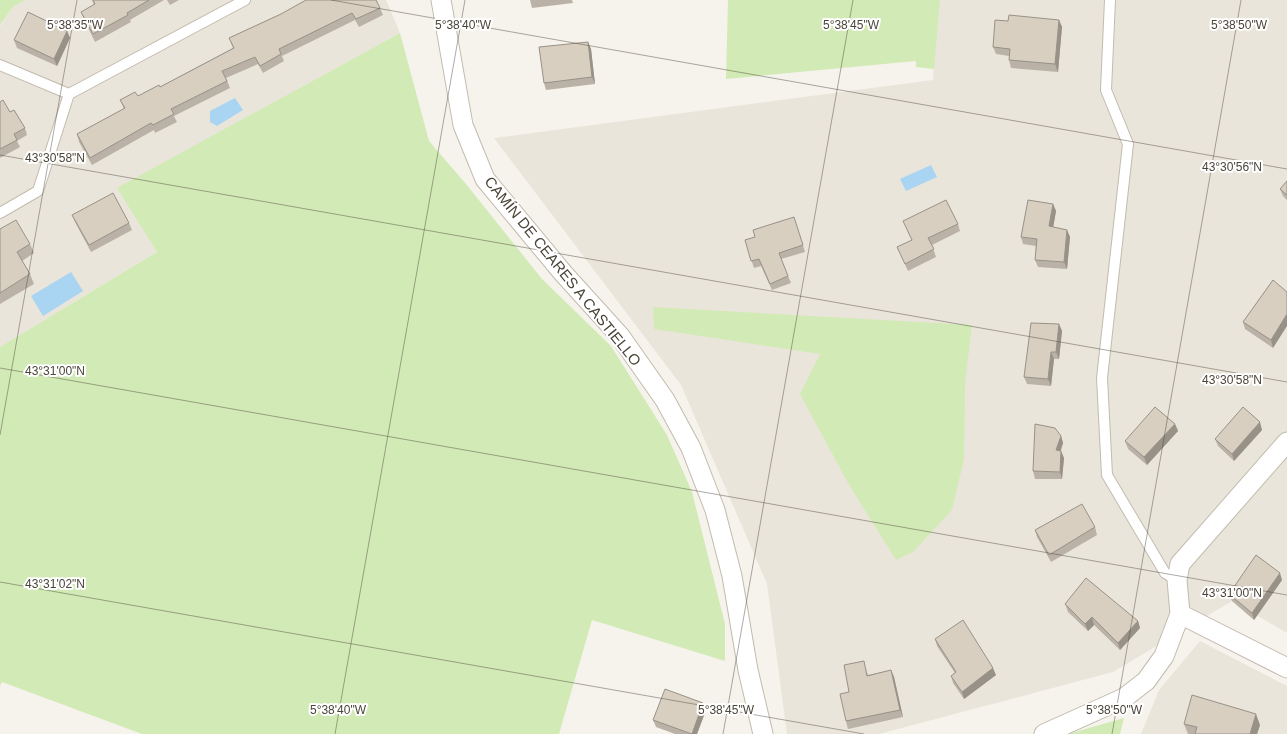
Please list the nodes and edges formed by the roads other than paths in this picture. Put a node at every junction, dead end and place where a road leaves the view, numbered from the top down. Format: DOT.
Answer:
graph roads {
  1 [pos="245,0"];
  2 [pos="441,0"];
  3 [pos="1110,0"];
  4 [pos="0,65"];
  5 [pos="69,94"];
  6 [pos="0,213"];
  7 [pos="1287,442"];
  8 [pos="1177,580"];
  9 [pos="1180,614"];
  10 [pos="1287,668"];
  11 [pos="763,734"];
  12 [pos="1044,734"];
  1 -- 5 [label="lane"];
  2 -- 11 [label="street, CAMÍN DE CEARES A CASTIELLO"];
  3 -- 8 [label="lane"];
  4 -- 5 [label="lane"];
  5 -- 6 [label="lane"];
  7 -- 8 [label="street"];
  8 -- 9 [label="street"];
  9 -- 10 [label="street"];
  9 -- 12 [label="street"];
}
